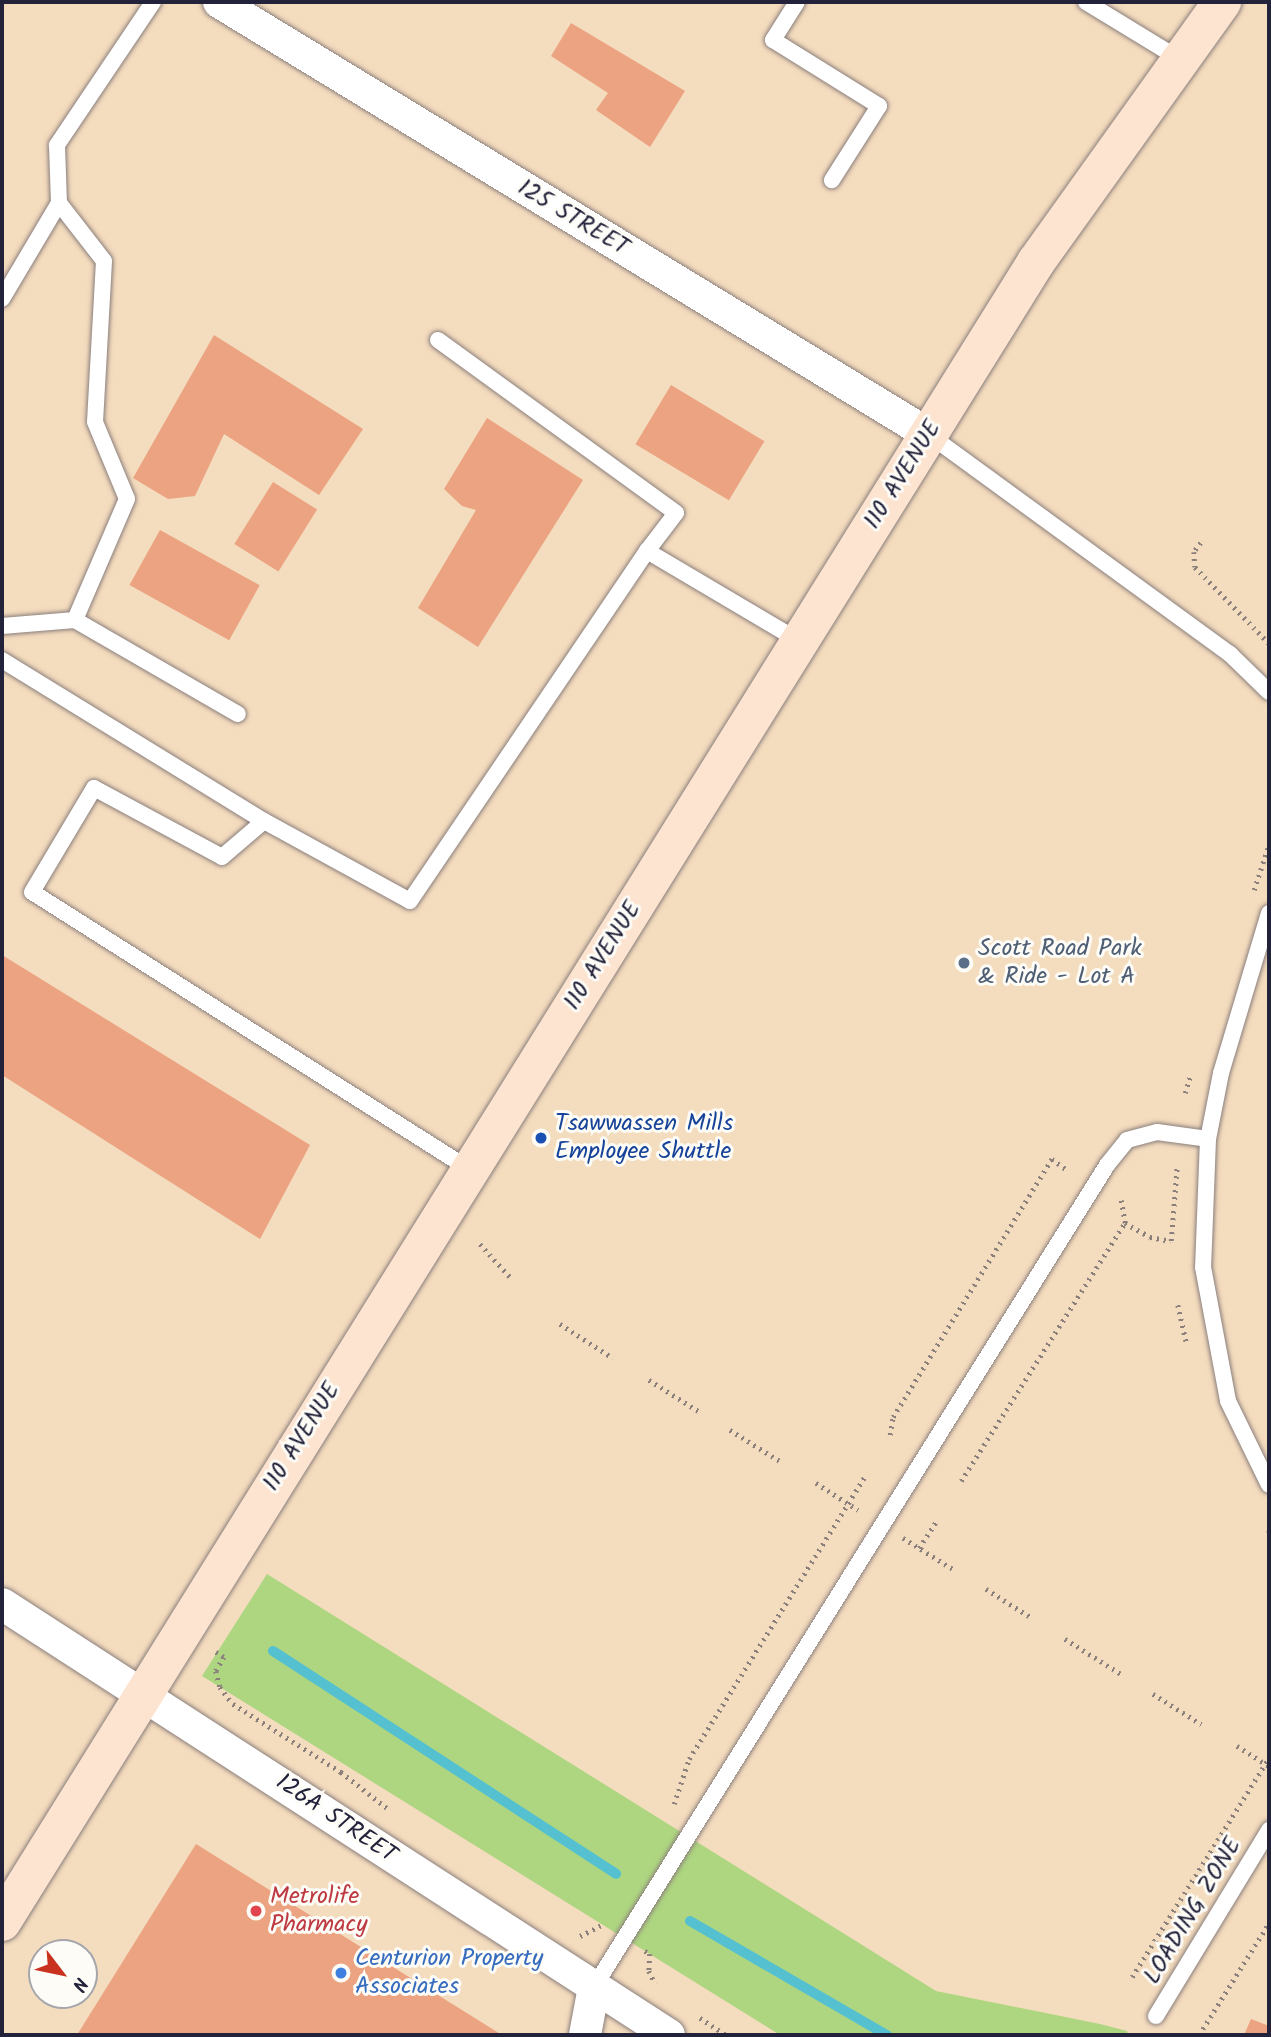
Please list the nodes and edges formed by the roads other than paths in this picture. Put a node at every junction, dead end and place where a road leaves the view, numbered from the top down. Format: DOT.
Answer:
graph roads {
  1 [pos="153,2"];
  2 [pos="219,2"];
  3 [pos="797,2"];
  4 [pos="1086,2"];
  5 [pos="1222,2"];
  6 [pos="1181,60"];
  7 [pos="832,180"];
  8 [pos="59,203"];
  9 [pos="2,299"];
  10 [pos="438,340"];
  11 [pos="928,434"];
  12 [pos="647,551"];
  13 [pos="75,620"];
  14 [pos="2,625"];
  15 [pos="799,641"];
  16 [pos="2,660"];
  17 [pos="1269,692"];
  18 [pos="238,714"];
  19 [pos="264,821"];
  20 [pos="1269,913"];
  21 [pos="1208,1139"];
  22 [pos="469,1169"];
  23 [pos="1269,1485"];
  24 [pos="2,1604"];
  25 [pos="143,1692"];
  26 [pos="1269,1830"];
  27 [pos="2,1922"];
  28 [pos="594,1987"];
  29 [pos="1156,2017"];
  30 [pos="585,2035"];
  31 [pos="669,2035"];
  1 -- 8 [label="lane"];
  2 -- 11 [label="street, 125 STREET"];
  3 -- 7 [label="lane"];
  4 -- 6 [label="lane"];
  5 -- 6 [label="main road, 110 AVENUE"];
  6 -- 11 [label="main road, 110 AVENUE"];
  8 -- 9 [label="lane"];
  8 -- 13 [label="lane"];
  10 -- 12 [label="lane"];
  11 -- 15 [label="main road, 110 AVENUE"];
  11 -- 17 [label="lane"];
  12 -- 15 [label="lane"];
  12 -- 19 [label="lane"];
  13 -- 14 [label="lane"];
  13 -- 18 [label="lane"];
  15 -- 22 [label="main road, 110 AVENUE"];
  16 -- 19 [label="lane"];
  19 -- 22 [label="lane"];
  20 -- 21 [label="lane"];
  21 -- 23 [label="lane"];
  21 -- 28 [label="lane"];
  22 -- 25 [label="main road, 110 AVENUE"];
  24 -- 25 [label="street, 126A STREET"];
  25 -- 27 [label="main road, 110 AVENUE"];
  25 -- 28 [label="street, 126A STREET"];
  26 -- 29 [label="lane, LOADING ZONE"];
  28 -- 30 [label="street"];
  28 -- 31 [label="street, 126A STREET"];
}
